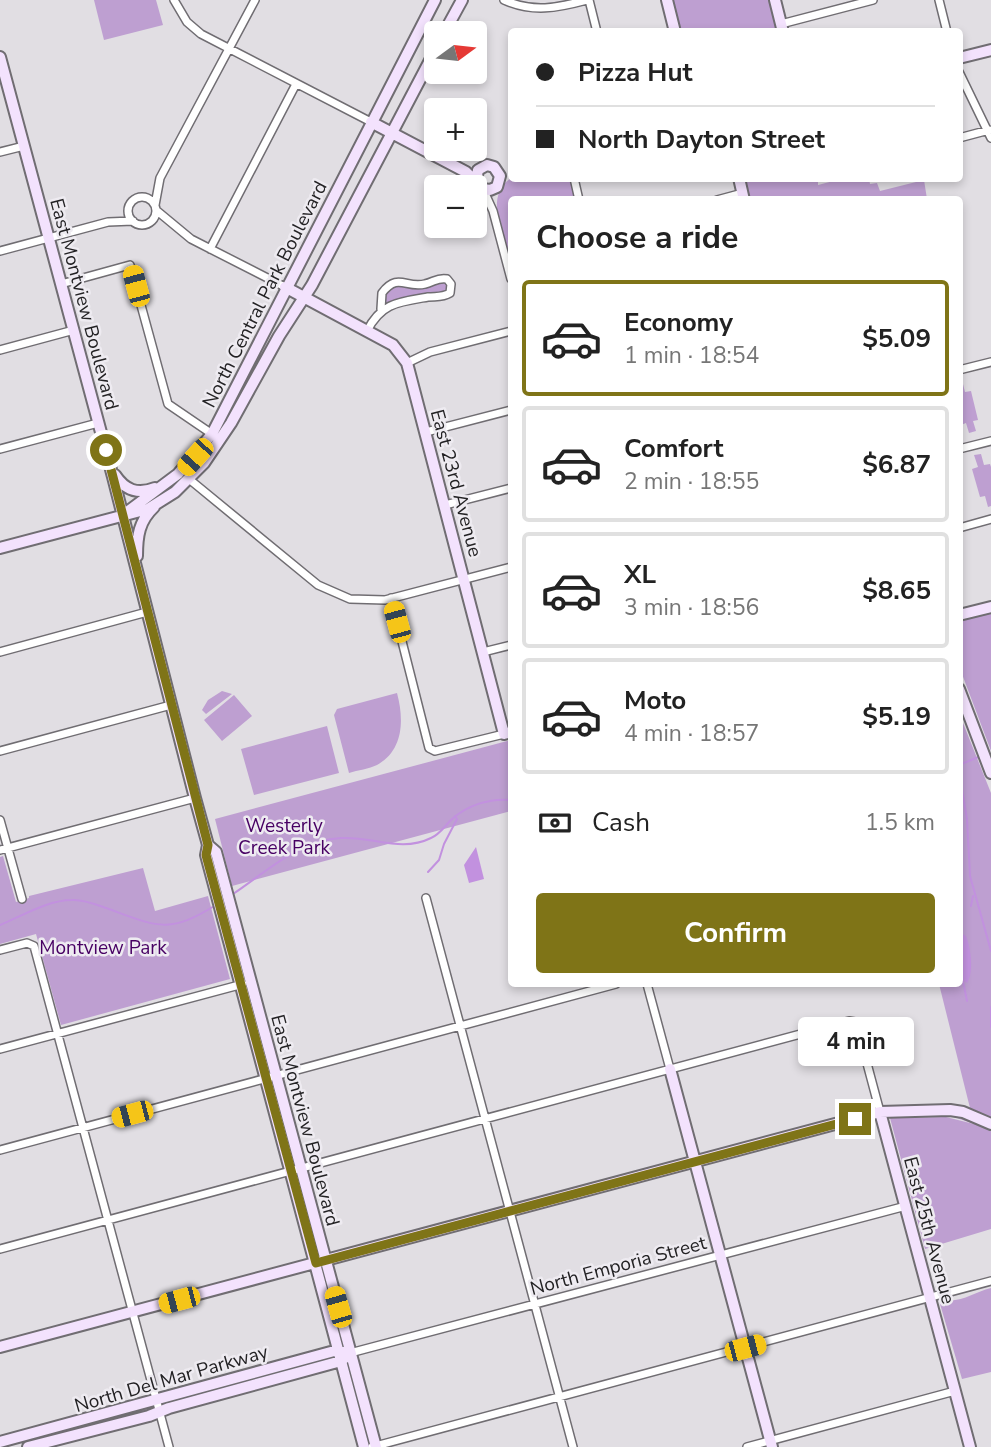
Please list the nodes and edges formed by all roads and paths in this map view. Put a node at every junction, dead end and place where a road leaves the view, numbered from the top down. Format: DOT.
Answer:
graph roads {
  1 [pos="174,0"];
  2 [pos="255,0"];
  3 [pos="435,0"];
  4 [pos="462,0"];
  5 [pos="504,0"];
  6 [pos="588,0"];
  7 [pos="667,0"];
  8 [pos="775,0"];
  9 [pos="873,0"];
  10 [pos="939,0"];
  11 [pos="451,21"];
  12 [pos="596,28"];
  13 [pos="674,28"];
  14 [pos="782,28"];
  15 [pos="946,28"];
  16 [pos="228,48"];
  17 [pos="991,50"];
  18 [pos="0,57"];
  19 [pos="963,57"];
  20 [pos="424,72"];
  21 [pos="963,80"];
  22 [pos="296,84"];
  23 [pos="371,122"];
  24 [pos="989,130"];
  25 [pos="392,134"];
  26 [pos="963,137"];
  27 [pos="991,138"];
  28 [pos="24,146"];
  29 [pos="0,152"];
  30 [pos="452,165"];
  31 [pos="480,168"];
  32 [pos="497,170"];
  33 [pos="508,172"];
  34 [pos="469,175"];
  35 [pos="476,175"];
  36 [pos="508,176"];
  37 [pos="160,178"];
  38 [pos="498,185"];
  39 [pos="487,189"];
  40 [pos="141,197"];
  41 [pos="487,200"];
  42 [pos="129,206"];
  43 [pos="155,208"];
  44 [pos="493,211"];
  45 [pos="133,221"];
  46 [pos="108,222"];
  47 [pos="148,224"];
  48 [pos="175,228"];
  49 [pos="49,238"];
  50 [pos="210,248"];
  51 [pos="0,251"];
  52 [pos="508,268"];
  53 [pos="61,284"];
  54 [pos="285,287"];
  55 [pos="303,296"];
  56 [pos="381,309"];
  57 [pos="74,330"];
  58 [pos="367,331"];
  59 [pos="508,332"];
  60 [pos="0,350"];
  61 [pos="991,362"];
  62 [pos="407,363"];
  63 [pos="963,369"];
  64 [pos="508,411"];
  65 [pos="98,423"];
  66 [pos="426,432"];
  67 [pos="212,434"];
  68 [pos="991,441"];
  69 [pos="963,448"];
  70 [pos="0,449"];
  71 [pos="110,467"];
  72 [pos="189,479"];
  73 [pos="170,481"];
  74 [pos="508,489"];
  75 [pos="159,503"];
  76 [pos="445,505"];
  77 [pos="123,514"];
  78 [pos="991,519"];
  79 [pos="963,526"];
  80 [pos="0,548"];
  81 [pos="136,566"];
  82 [pos="508,568"];
  83 [pos="464,579"];
  84 [pos="391,598"];
  85 [pos="991,607"];
  86 [pos="147,612"];
  87 [pos="963,614"];
  88 [pos="508,646"];
  89 [pos="0,652"];
  90 [pos="483,652"];
  91 [pos="963,700"];
  92 [pos="171,705"];
  93 [pos="508,733"];
  94 [pos="0,751"];
  95 [pos="991,773"];
  96 [pos="195,798"];
  97 [pos="0,820"];
  98 [pos="4,849"];
  99 [pos="426,898"];
  100 [pos="22,899"];
  101 [pos="0,950"];
  102 [pos="245,983"];
  103 [pos="606,987"];
  104 [pos="648,987"];
  105 [pos="460,1026"];
  106 [pos="57,1034"];
  107 [pos="0,1049"];
  108 [pos="670,1069"];
  109 [pos="271,1077"];
  110 [pos="880,1112"];
  111 [pos="485,1118"];
  112 [pos="991,1124"];
  113 [pos="83,1127"];
  114 [pos="0,1150"];
  115 [pos="695,1162"];
  116 [pos="295,1170"];
  117 [pos="906,1206"];
  118 [pos="510,1212"];
  119 [pos="108,1221"];
  120 [pos="0,1249"];
  121 [pos="720,1255"];
  122 [pos="320,1262"];
  123 [pos="991,1281"];
  124 [pos="930,1298"];
  125 [pos="535,1305"];
  126 [pos="133,1313"];
  127 [pos="0,1347"];
  128 [pos="745,1348"];
  129 [pos="343,1355"];
  130 [pos="955,1391"];
  131 [pos="559,1398"];
  132 [pos="156,1400"];
  133 [pos="159,1412"];
  134 [pos="0,1442"];
  135 [pos="771,1444"];
  136 [pos="28,1447"];
  137 [pos="169,1447"];
  138 [pos="372,1447"];
  139 [pos="573,1447"];
  140 [pos="747,1447"];
  141 [pos="970,1447"];
  1 -- 16 [label="street"];
  2 -- 16 [label="street"];
  3 -- 23 [label="street, North Central Park Boulevard"];
  4 -- 11 [label="street"];
  5 -- 6 [label="street"];
  6 -- 12 [label="street"];
  7 -- 13 [label="street"];
  8 -- 14 [label="street"];
  9 -- 14 [label="street"];
  10 -- 15 [label="street"];
  16 -- 22 [label="street"];
  16 -- 37 [label="street"];
  17 -- 19 [label="street"];
  18 -- 28 [label="street, East Montview Boulevard"];
  20 -- 25 [label="street, North Central Park Boulevard"];
  21 -- 24 [label="street"];
  22 -- 23 [label="street"];
  22 -- 50 [label="street"];
  23 -- 25 [label="street"];
  23 -- 54 [label="street, North Central Park Boulevard"];
  24 -- 26 [label="street"];
  24 -- 27 [label="street"];
  25 -- 30 [label="street"];
  25 -- 55 [label="street, North Central Park Boulevard"];
  28 -- 29 [label="street"];
  28 -- 49 [label="street, East Montview Boulevard"];
  30 -- 31 [label="street"];
  30 -- 34 [label="street"];
  31 -- 32 [label="street"];
  31 -- 35 [label="street"];
  32 -- 33 [label="street"];
  32 -- 38 [label="street"];
  36 -- 38 [label="street"];
  37 -- 40 [label="street"];
  37 -- 43 [label="street"];
  38 -- 39 [label="street"];
  38 -- 44 [label="street"];
  40 -- 42 [label="street"];
  40 -- 43 [label="street"];
  41 -- 44 [label="street"];
  42 -- 45 [label="street"];
  42 -- 46 [label="street"];
  43 -- 47 [label="street"];
  43 -- 48 [label="street"];
  44 -- 52 [label="street"];
  45 -- 46 [label="street"];
  45 -- 47 [label="street"];
  46 -- 49 [label="street"];
  47 -- 48 [label="street"];
  48 -- 50 [label="street"];
  49 -- 51 [label="street"];
  49 -- 53 [label="street, East Montview Boulevard"];
  50 -- 54 [label="street"];
  53 -- 57 [label="street, East Montview Boulevard"];
  53 -- 67 [label="street"];
  54 -- 55 [label="street"];
  54 -- 67 [label="street, North Central Park Boulevard"];
  55 -- 58 [label="street"];
  55 -- 72 [label="street, North Central Park Boulevard"];
  56 -- 56 [label="street"];
  56 -- 58 [label="street"];
  57 -- 60 [label="street"];
  57 -- 65 [label="street, East Montview Boulevard"];
  58 -- 62 [label="street"];
  59 -- 62 [label="street"];
  61 -- 63 [label="street"];
  62 -- 66 [label="street, East 23rd Avenue"];
  64 -- 66 [label="street"];
  65 -- 70 [label="street"];
  65 -- 71 [label="street, East Montview Boulevard"];
  66 -- 76 [label="street, East 23rd Avenue"];
  67 -- 73 [label="street, North Central Park Boulevard"];
  68 -- 69 [label="street"];
  71 -- 73 [label="street"];
  71 -- 77 [label="street, East Montview Boulevard"];
  72 -- 75 [label="street, North Central Park Boulevard"];
  72 -- 84 [label="street"];
  73 -- 77 [label="street, North Central Park Boulevard"];
  74 -- 76 [label="street"];
  75 -- 77 [label="street, North Central Park Boulevard"];
  75 -- 81 [label="street"];
  76 -- 83 [label="street, East 23rd Avenue"];
  77 -- 80 [label="street"];
  77 -- 81 [label="street, East Montview Boulevard"];
  78 -- 79 [label="street"];
  81 -- 86 [label="street, East Montview Boulevard"];
  82 -- 83 [label="street"];
  83 -- 84 [label="street"];
  83 -- 90 [label="street, East 23rd Avenue"];
  84 -- 93 [label="street"];
  85 -- 87 [label="street"];
  86 -- 89 [label="street"];
  86 -- 92 [label="street, East Montview Boulevard"];
  88 -- 90 [label="street"];
  90 -- 93 [label="street, East 23rd Avenue"];
  91 -- 95 [label="street"];
  92 -- 94 [label="street"];
  92 -- 96 [label="street, East Montview Boulevard"];
  96 -- 98 [label="street"];
  96 -- 102 [label="street, East Montview Boulevard"];
  97 -- 98 [label="street"];
  98 -- 100 [label="street"];
  99 -- 105 [label="street"];
  101 -- 106 [label="street"];
  102 -- 106 [label="street"];
  102 -- 109 [label="street, East Montview Boulevard"];
  103 -- 105 [label="street"];
  104 -- 108 [label="street"];
  105 -- 109 [label="street"];
  105 -- 111 [label="street"];
  106 -- 107 [label="street"];
  106 -- 113 [label="street"];
  108 -- 110 [label="street, East 25th Avenue"];
  108 -- 111 [label="street"];
  108 -- 115 [label="street"];
  109 -- 113 [label="street"];
  109 -- 116 [label="street, East Montview Boulevard"];
  110 -- 112 [label="street"];
  110 -- 115 [label="street"];
  110 -- 117 [label="street, East 25th Avenue"];
  111 -- 116 [label="street"];
  111 -- 118 [label="street"];
  113 -- 114 [label="street"];
  113 -- 119 [label="street"];
  115 -- 118 [label="street"];
  115 -- 121 [label="street"];
  116 -- 119 [label="street"];
  116 -- 122 [label="street, East Montview Boulevard"];
  117 -- 121 [label="street, North Emporia Street"];
  117 -- 124 [label="street, East 25th Avenue"];
  118 -- 122 [label="street"];
  118 -- 125 [label="street"];
  119 -- 120 [label="street"];
  119 -- 126 [label="street"];
  121 -- 125 [label="street, North Emporia Street"];
  121 -- 128 [label="street"];
  122 -- 126 [label="street"];
  122 -- 129 [label="street, East Montview Boulevard"];
  123 -- 124 [label="street"];
  124 -- 128 [label="street"];
  124 -- 130 [label="street, East 25th Avenue"];
  125 -- 129 [label="street, North Emporia Street"];
  125 -- 131 [label="street"];
  126 -- 127 [label="street"];
  126 -- 132 [label="street"];
  128 -- 131 [label="street"];
  128 -- 135 [label="street"];
  129 -- 132 [label="street, North Del Mar Parkway"];
  129 -- 133 [label="street, North Del Mar Parkway"];
  129 -- 138 [label="street, East Montview Boulevard"];
  130 -- 135 [label="street"];
  130 -- 141 [label="street, East 25th Avenue"];
  131 -- 138 [label="street"];
  131 -- 139 [label="street"];
  132 -- 133 [label="street"];
  132 -- 134 [label="street, North Del Mar Parkway"];
  133 -- 136 [label="street, North Del Mar Parkway"];
  133 -- 137 [label="street"];
  135 -- 140 [label="street"];
}
